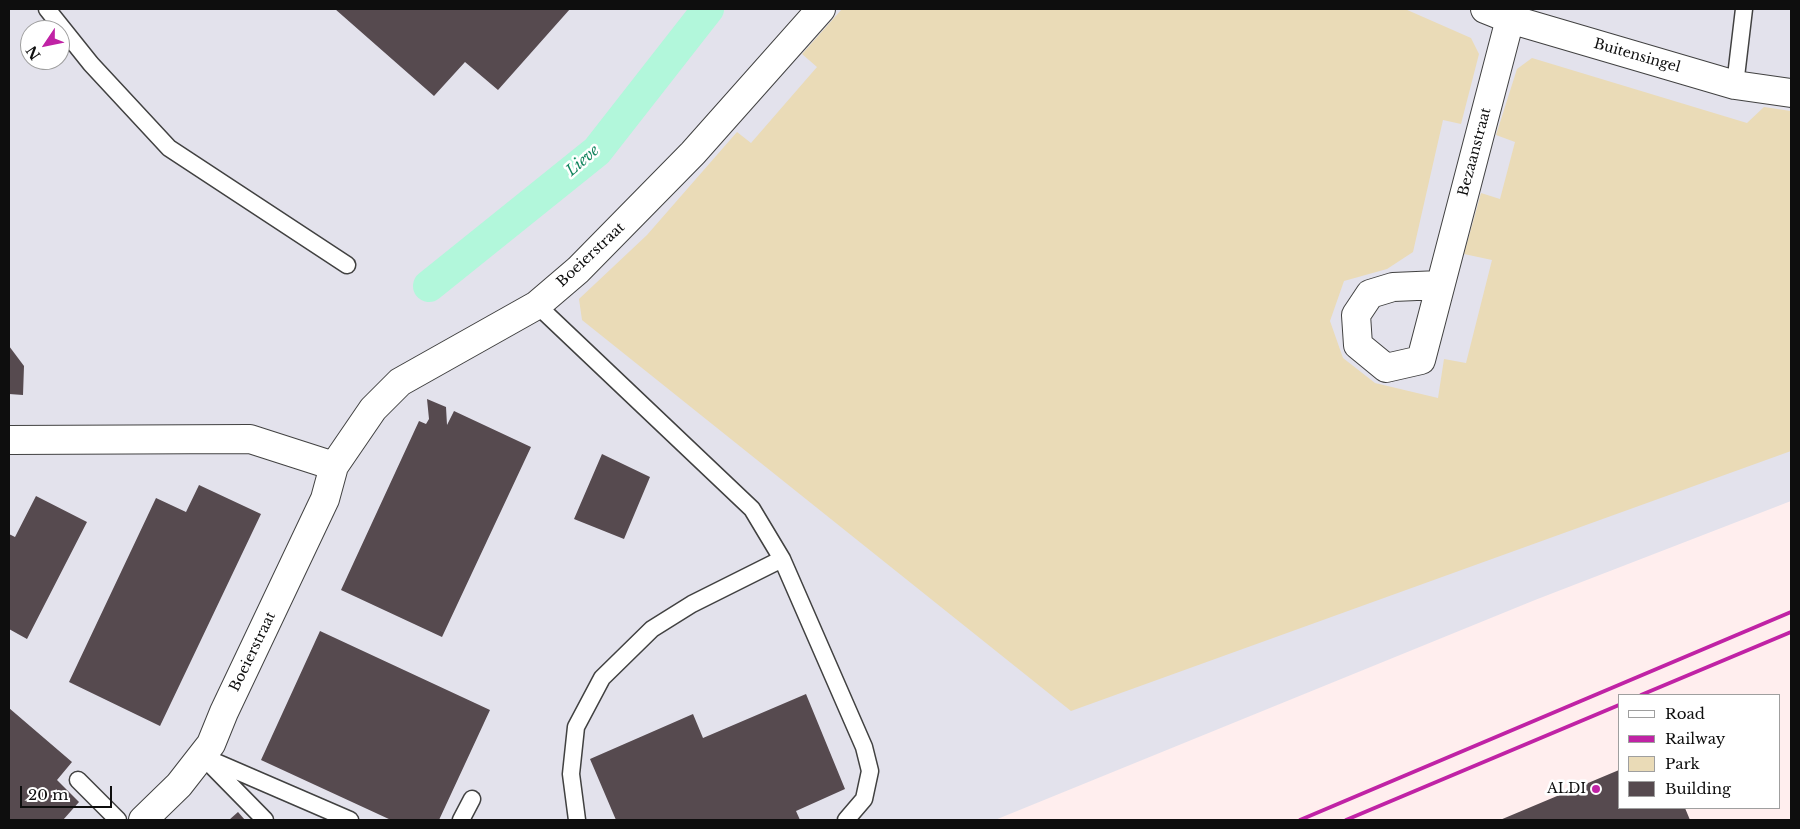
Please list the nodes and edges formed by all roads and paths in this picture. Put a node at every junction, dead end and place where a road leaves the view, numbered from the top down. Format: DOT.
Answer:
graph roads {
  1 [pos="47,9"];
  2 [pos="821,9"];
  3 [pos="1744,9"];
  4 [pos="1497,14"];
  5 [pos="1735,85"];
  6 [pos="1791,93"];
  7 [pos="347,265"];
  8 [pos="1440,285"];
  9 [pos="537,305"];
  10 [pos="9,440"];
  11 [pos="334,466"];
  12 [pos="782,559"];
  13 [pos="202,756"];
  14 [pos="78,780"];
  15 [pos="472,798"];
  16 [pos="118,820"];
  17 [pos="144,820"];
  18 [pos="265,820"];
  19 [pos="350,820"];
  20 [pos="461,820"];
  21 [pos="577,820"];
  22 [pos="846,820"];
  1 -- 7 [label="lane"];
  2 -- 9 [label="street, Boeierstraat"];
  3 -- 5 [label="lane"];
  4 -- 5 [label="street, Buitensingel"];
  4 -- 8 [label="street, Bezaanstraat"];
  5 -- 6 [label="street, Buitensingel"];
  9 -- 11 [label="street, Boeierstraat"];
  9 -- 12 [label="lane"];
  10 -- 11 [label="street"];
  11 -- 13 [label="street, Boeierstraat"];
  12 -- 21 [label="lane"];
  12 -- 22 [label="lane"];
  13 -- 17 [label="street, Boeierstraat"];
  13 -- 18 [label="lane"];
  13 -- 19 [label="lane"];
  14 -- 16 [label="lane"];
  15 -- 20 [label="lane"];
}
